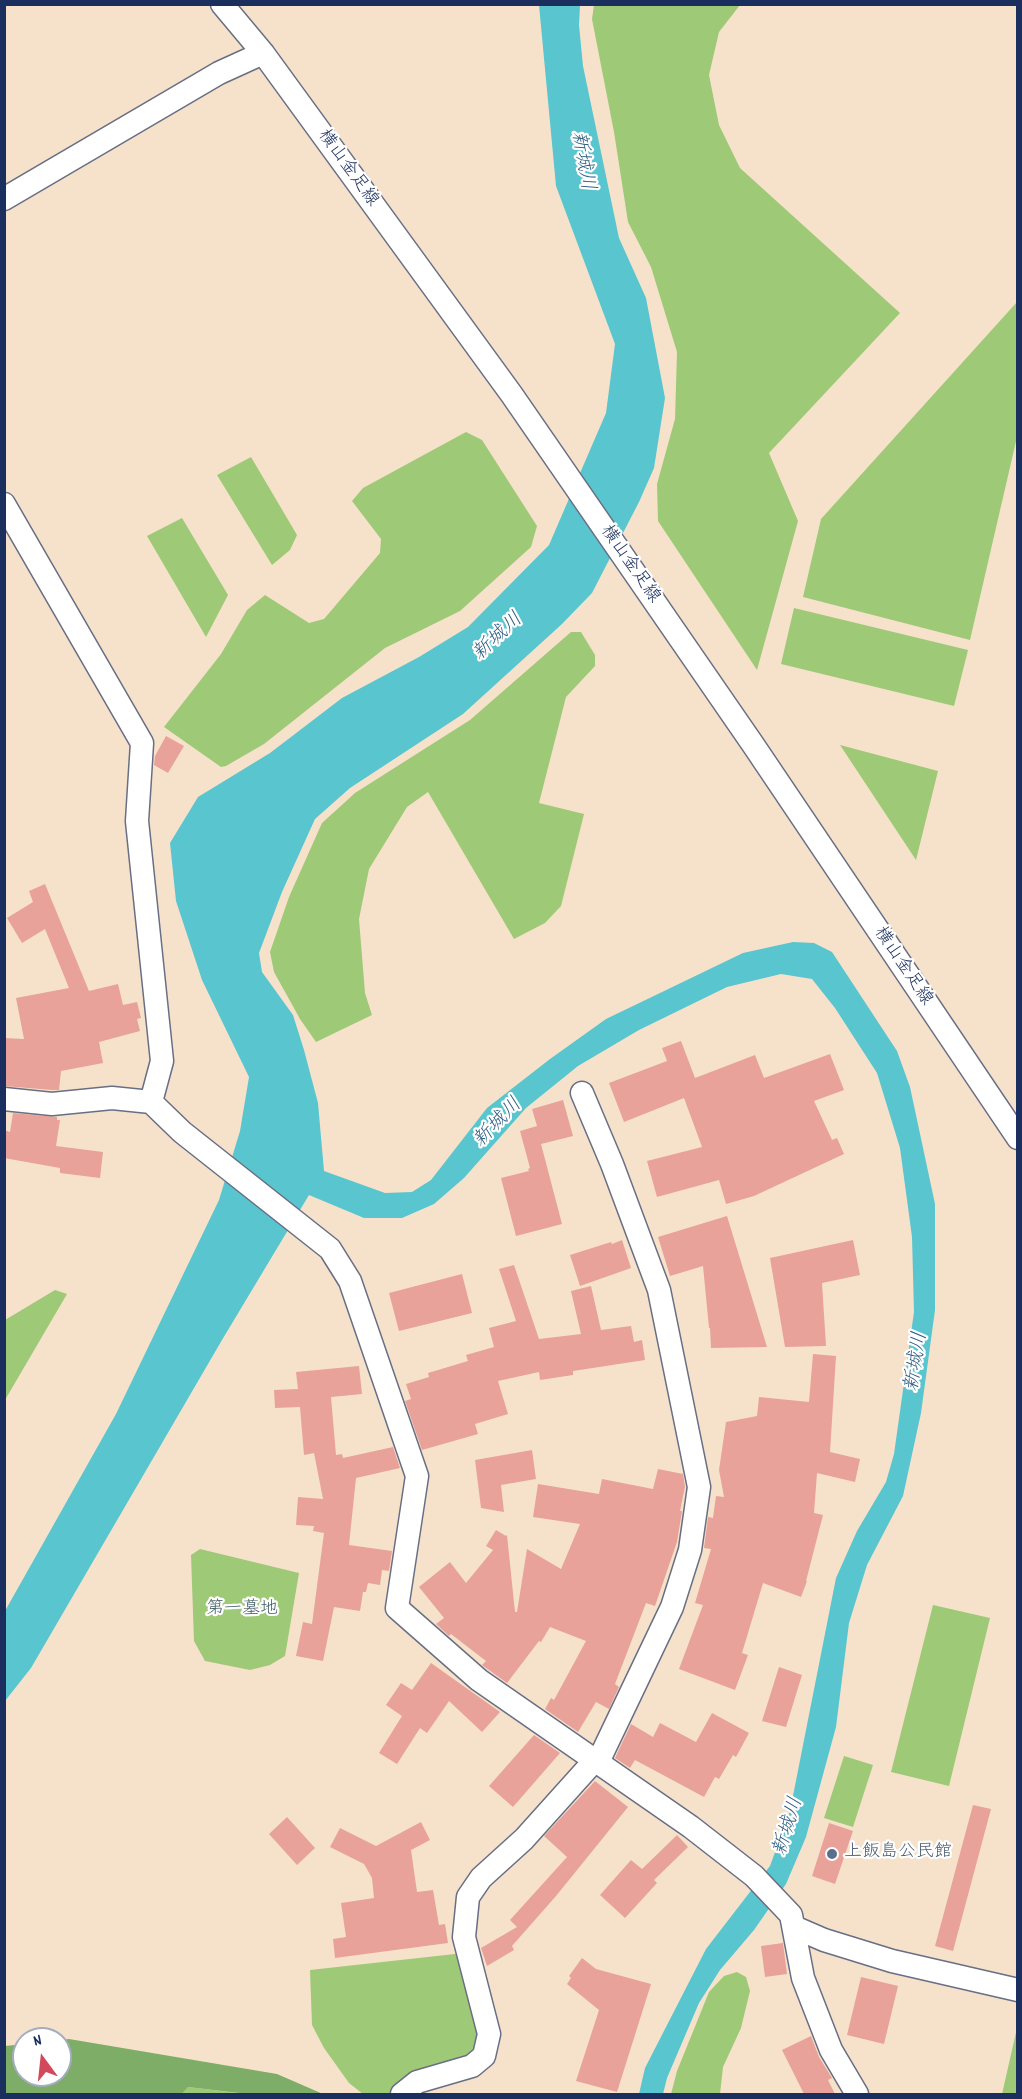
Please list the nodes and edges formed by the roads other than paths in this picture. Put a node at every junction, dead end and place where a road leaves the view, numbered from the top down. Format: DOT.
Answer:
graph roads {
  1 [pos="222,4"];
  2 [pos="263,53"];
  3 [pos="4,199"];
  4 [pos="4,504"];
  5 [pos="582,1093"];
  6 [pos="4,1099"];
  7 [pos="151,1102"];
  8 [pos="1017,1138"];
  9 [pos="597,1761"];
  10 [pos="792,1921"];
  11 [pos="1017,1989"];
  12 [pos="402,2094"];
  13 [pos="857,2094"];
  1 -- 2 [label="street, 横山金足線"];
  2 -- 3 [label="street"];
  2 -- 8 [label="street, 横山金足線"];
  4 -- 7 [label="street"];
  5 -- 9 [label="street"];
  6 -- 7 [label="street"];
  7 -- 9 [label="street"];
  9 -- 10 [label="street"];
  9 -- 12 [label="street"];
  10 -- 11 [label="street"];
  10 -- 13 [label="street"];
}
